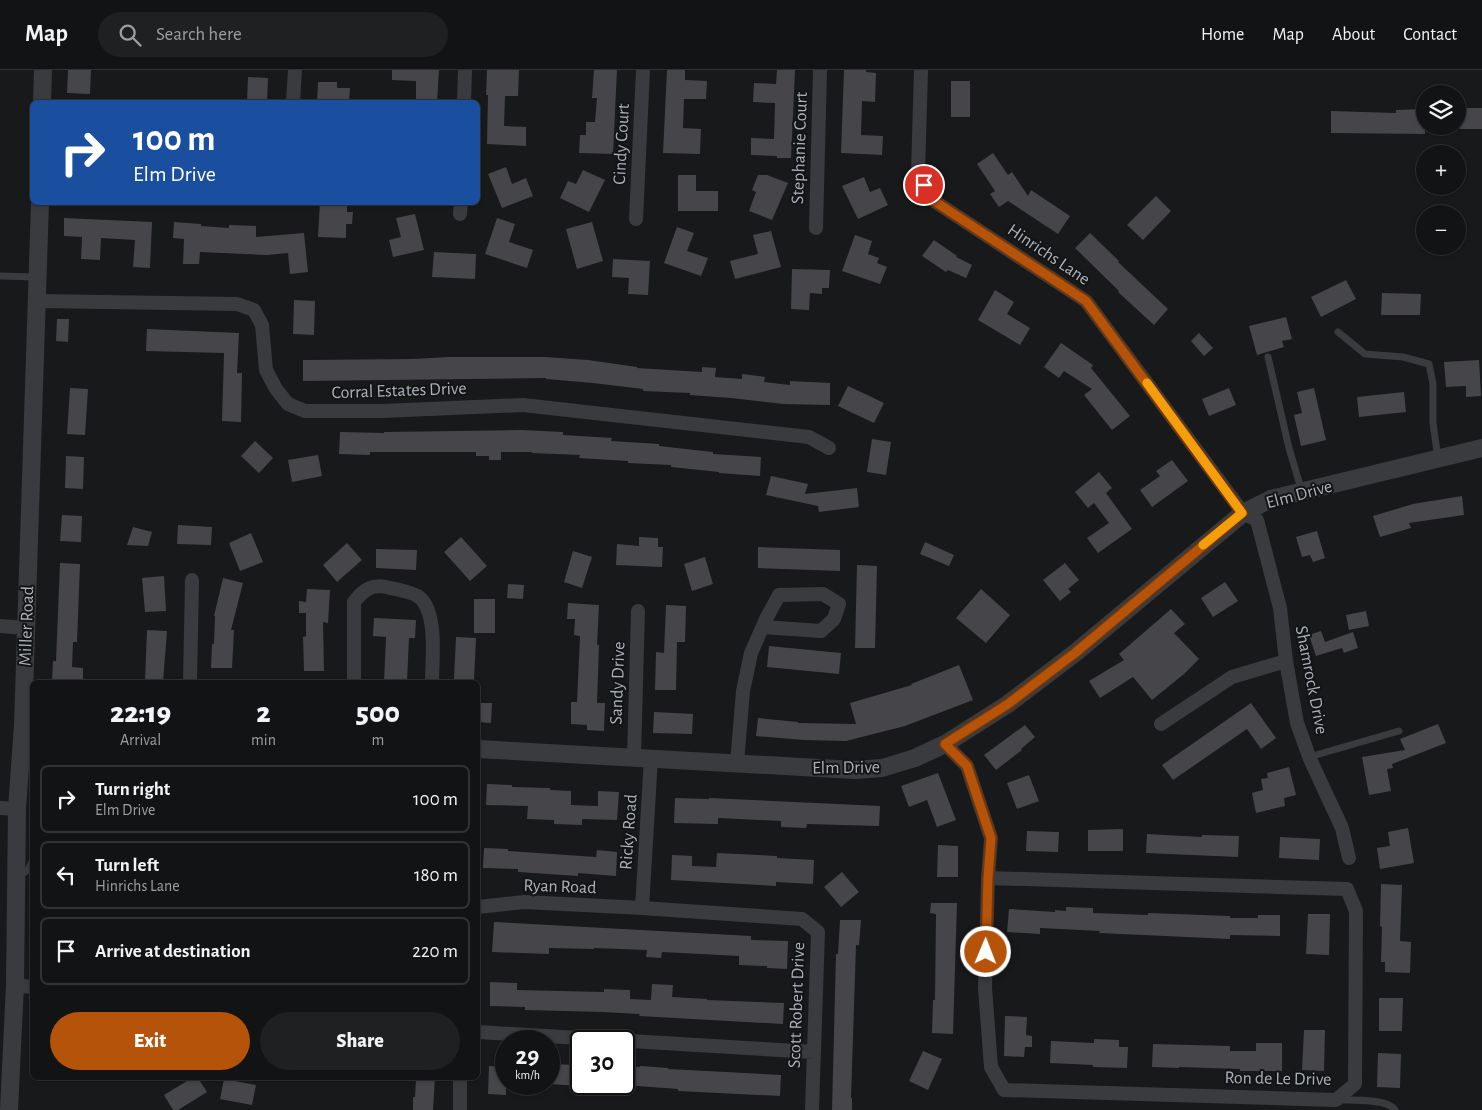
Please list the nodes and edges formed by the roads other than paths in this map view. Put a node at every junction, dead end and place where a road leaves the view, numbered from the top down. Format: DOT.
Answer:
graph roads {
  1 [pos="42,70"];
  2 [pos="295,70"];
  3 [pos="465,70"];
  4 [pos="643,70"];
  5 [pos="820,70"];
  6 [pos="921,70"];
  7 [pos="42,100"];
  8 [pos="293,100"];
  9 [pos="464,100"];
  10 [pos="40,205"];
  11 [pos="636,220"];
  12 [pos="816,228"];
  13 [pos="0,276"];
  14 [pos="36,277"];
  15 [pos="36,300"];
  16 [pos="1338,332"];
  17 [pos="1268,357"];
  18 [pos="829,448"];
  19 [pos="1482,448"];
  20 [pos="1438,459"];
  21 [pos="1302,492"];
  22 [pos="1242,513"];
  23 [pos="192,580"];
  24 [pos="638,611"];
  25 [pos="0,626"];
  26 [pos="762,627"];
  27 [pos="26,628"];
  28 [pos="1286,661"];
  29 [pos="190,680"];
  30 [pos="354,680"];
  31 [pos="432,680"];
  32 [pos="1161,724"];
  33 [pos="28,725"];
  34 [pos="1399,731"];
  35 [pos="945,744"];
  36 [pos="480,749"];
  37 [pos="1309,756"];
  38 [pos="643,758"];
  39 [pos="736,763"];
  40 [pos="9,808"];
  41 [pos="1349,858"];
  42 [pos="30,866"];
  43 [pos="16,877"];
  44 [pos="988,878"];
  45 [pos="480,907"];
  46 [pos="642,908"];
  47 [pos="24,986"];
  48 [pos="480,1032"];
  49 [pos="814,1052"];
  50 [pos="460,1080"];
  51 [pos="1336,1100"];
  52 [pos="9,1110"];
  53 [pos="460,1110"];
  54 [pos="812,1110"];
  55 [pos="1396,1110"];
  1 -- 7 [label="street"];
  2 -- 8 [label="street"];
  3 -- 9 [label="street"];
  4 -- 11 [label="street, Cindy Court"];
  5 -- 12 [label="street, Stephanie Court"];
  6 -- 22 [label="street, Hinrichs Lane"];
  10 -- 14 [label="street, Miller Road"];
  13 -- 14 [label="lane"];
  14 -- 15 [label="street, Miller Road"];
  15 -- 18 [label="street, Corral Estates Drive"];
  15 -- 27 [label="street, Miller Road"];
  16 -- 20 [label="lane"];
  17 -- 21 [label="lane"];
  19 -- 20 [label="street, Elm Drive"];
  20 -- 21 [label="street, Elm Drive"];
  21 -- 22 [label="street, Elm Drive"];
  22 -- 28 [label="street, Shamrock Drive"];
  22 -- 35 [label="street, Elm Drive"];
  23 -- 29 [label="street"];
  24 -- 38 [label="street, Sandy Drive"];
  25 -- 27 [label="street"];
  26 -- 26 [label="street"];
  26 -- 39 [label="street"];
  27 -- 33 [label="street, Miller Road"];
  28 -- 32 [label="street"];
  28 -- 37 [label="street, Shamrock Drive"];
  30 -- 31 [label="street"];
  33 -- 40 [label="street, Miller Road"];
  34 -- 37 [label="lane"];
  35 -- 39 [label="street, Elm Drive"];
  35 -- 44 [label="street, Ron de Le Drive"];
  36 -- 38 [label="street, Elm Drive"];
  37 -- 41 [label="street, Shamrock Drive"];
  38 -- 39 [label="street, Elm Drive"];
  38 -- 46 [label="street, Ricky Road"];
  40 -- 43 [label="street, Miller Road"];
  42 -- 43 [label="lane"];
  43 -- 47 [label="street, Miller Road"];
  44 -- 51 [label="street, Ron de Le Drive"];
  44 -- 51 [label="street, Ron de Le Drive"];
  45 -- 46 [label="street, Ryan Road"];
  46 -- 49 [label="street, Scott Robert Drive"];
  47 -- 52 [label="street, Miller Road"];
  48 -- 49 [label="street"];
  49 -- 54 [label="street, Scott Robert Drive"];
  50 -- 53 [label="street"];
  51 -- 55 [label="lane"];
}
